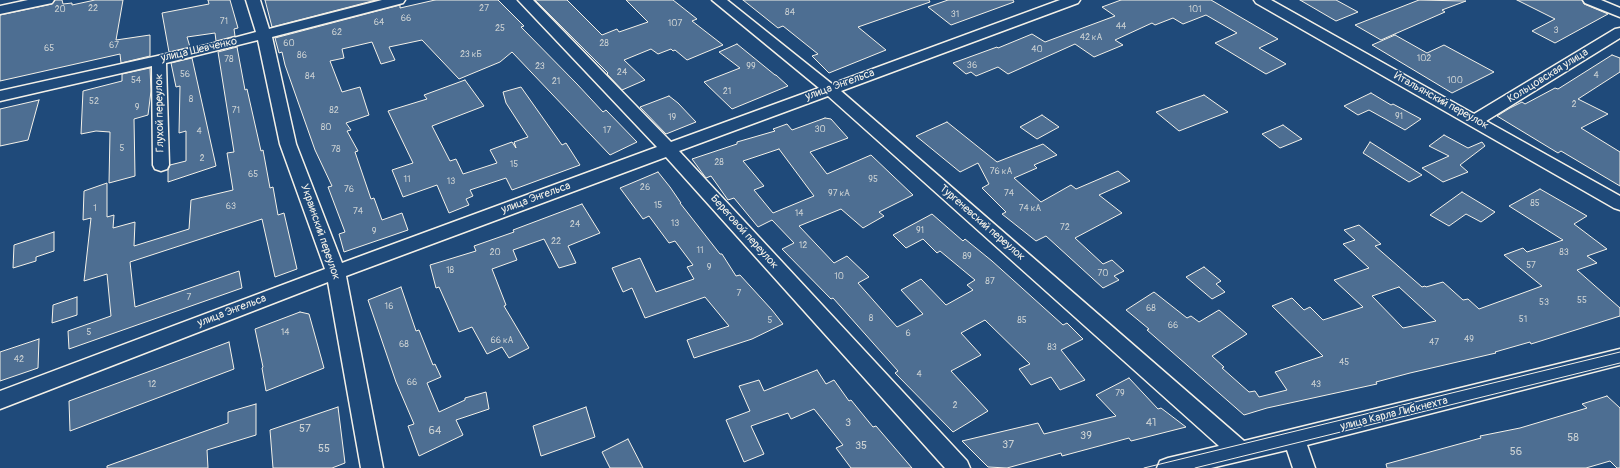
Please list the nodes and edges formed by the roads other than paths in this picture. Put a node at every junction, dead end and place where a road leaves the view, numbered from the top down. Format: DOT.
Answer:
graph roads {
  1 [pos="47,0"];
  2 [pos="253,0"];
  3 [pos="398,0"];
  4 [pos="526,0"];
  5 [pos="719,0"];
  6 [pos="1073,0"];
  7 [pos="1261,0"];
  8 [pos="1590,0"];
  9 [pos="28,2"];
  10 [pos="0,10"];
  11 [pos="1620,12"];
  12 [pos="1620,32"];
  13 [pos="264,35"];
  14 [pos="159,60"];
  15 [pos="829,89"];
  16 [pos="0,96"];
  17 [pos="1475,120"];
  18 [pos="668,149"];
  19 [pos="161,165"];
  20 [pos="1620,204"];
  21 [pos="336,272"];
  22 [pos="1620,358"];
  23 [pos="0,400"];
  24 [pos="1294,439"];
  25 [pos="1240,451"];
  26 [pos="372,468"];
  27 [pos="959,468"];
  28 [pos="1168,468"];
  29 [pos="1304,468"];
  1 -- 9 [label="street"];
  2 -- 13 [label="street, Украинский переулок"];
  3 -- 13 [label="street, улица Шевченко"];
  4 -- 18 [label="street, Береговой переулок"];
  5 -- 15 [label="street, Тургеневский переулок"];
  6 -- 15 [label="street, улица Энгельса"];
  7 -- 17 [label="street, Итальянский переулок"];
  8 -- 11 [label="street"];
  9 -- 10 [label="street"];
  12 -- 17 [label="street, Кольцовская улица"];
  13 -- 14 [label="street, улица Шевченко"];
  13 -- 21 [label="street, Украинский переулок"];
  14 -- 16 [label="street, улица Шевченко"];
  14 -- 19 [label="street, Глухой переулок"];
  15 -- 18 [label="street, улица Энгельса"];
  15 -- 25 [label="street, Тургеневский переулок"];
  17 -- 20 [label="street, Итальянский переулок"];
  18 -- 21 [label="street, улица Энгельса"];
  18 -- 27 [label="street, Береговой переулок"];
  21 -- 23 [label="street, улица Энгельса"];
  21 -- 26 [label="street, Украинский переулок"];
  22 -- 24 [label="street, улица Карла Либкнехта"];
  24 -- 25 [label="street, улица Карла Либкнехта"];
  24 -- 29 [label="street"];
  25 -- 28 [label="street, улица Карла Либкнехта"];
}
